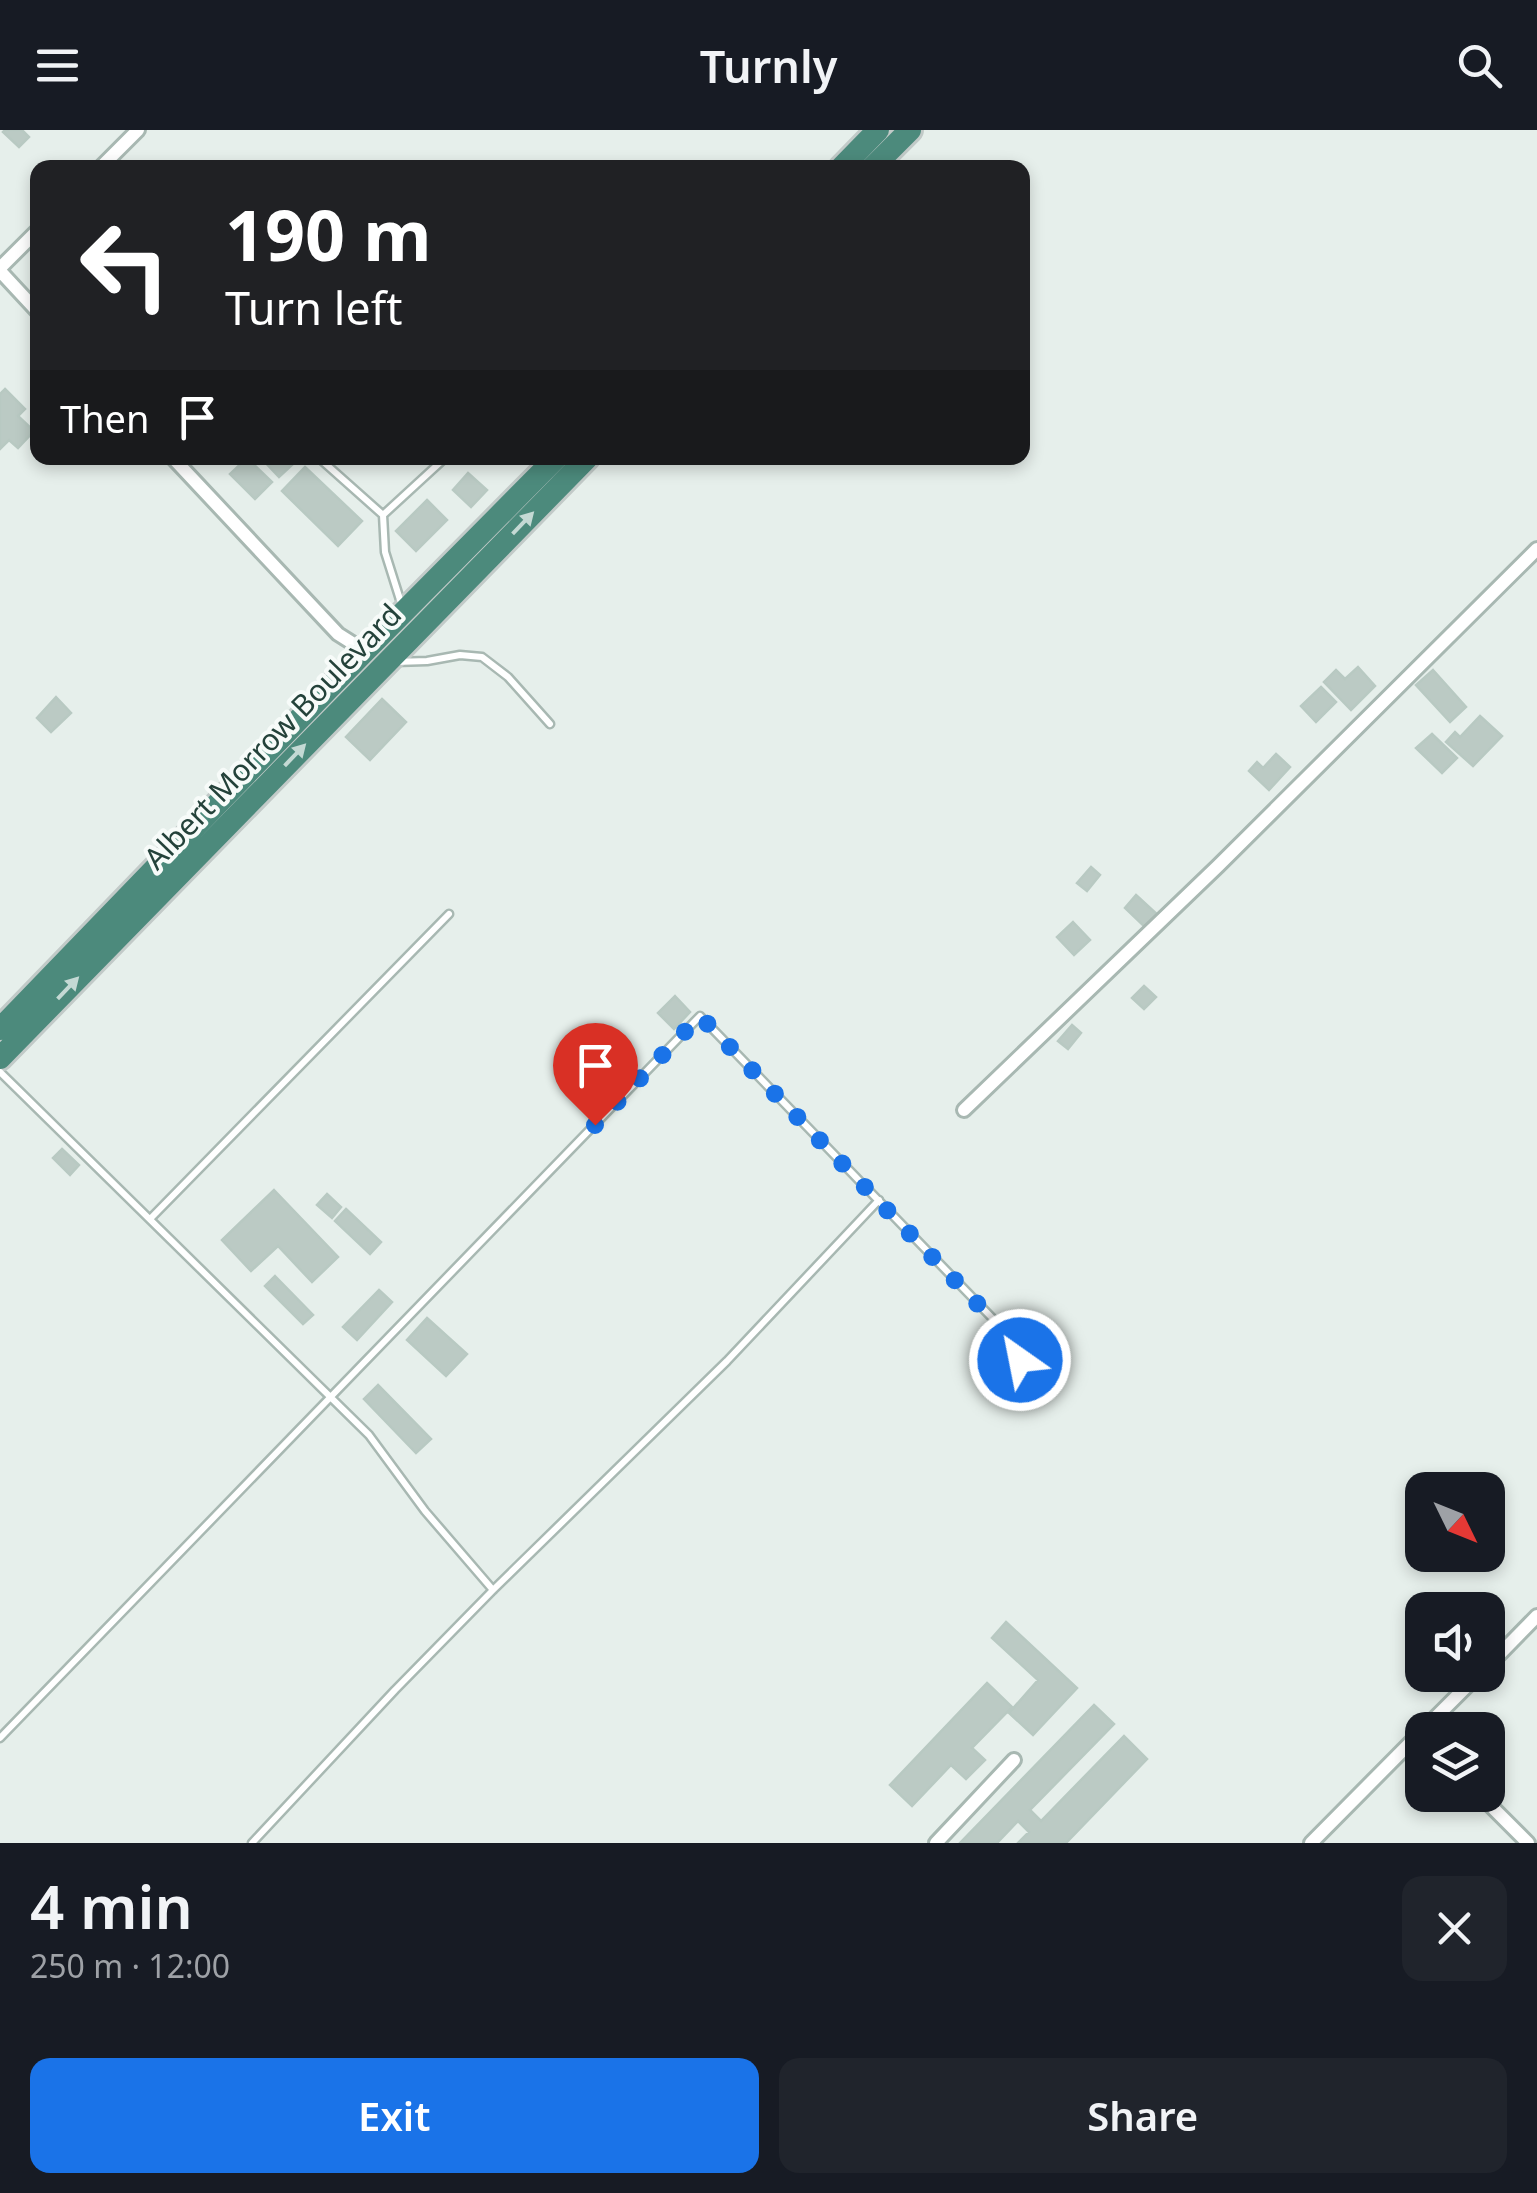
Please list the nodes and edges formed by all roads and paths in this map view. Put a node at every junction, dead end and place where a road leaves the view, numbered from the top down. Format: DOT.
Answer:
graph roads {
  1 [pos="138,130"];
  2 [pos="878,130"];
  3 [pos="910,130"];
  4 [pos="108,160"];
  5 [pos="849,160"];
  6 [pos="880,160"];
  7 [pos="30,238"];
  8 [pos="0,270"];
  9 [pos="30,303"];
  10 [pos="180,465"];
  11 [pos="327,465"];
  12 [pos="437,465"];
  13 [pos="549,465"];
  14 [pos="580,465"];
  15 [pos="382,515"];
  16 [pos="1537,548"];
  17 [pos="404,612"];
  18 [pos="375,657"];
  19 [pos="550,724"];
  20 [pos="449,914"];
  21 [pos="0,1028"];
  22 [pos="0,1058"];
  23 [pos="0,1072"];
  24 [pos="964,1110"];
  25 [pos="879,1200"];
  26 [pos="150,1218"];
  27 [pos="1017,1393"];
  28 [pos="332,1397"];
  29 [pos="493,1590"];
  30 [pos="1537,1616"];
  31 [pos="1505,1649"];
  32 [pos="1462,1692"];
  33 [pos="1442,1712"];
  34 [pos="0,1738"];
  35 [pos="1405,1750"];
  36 [pos="1014,1760"];
  37 [pos="1497,1812"];
  38 [pos="252,1843"];
  39 [pos="936,1843"];
  40 [pos="1311,1843"];
  41 [pos="1528,1843"];
  1 -- 4 [label="street"];
  2 -- 5 [label="highway"];
  3 -- 6 [label="highway"];
  7 -- 8 [label="street"];
  8 -- 9 [label="street"];
  10 -- 18 [label="street"];
  11 -- 15 [label="lane"];
  12 -- 15 [label="lane"];
  13 -- 17 [label="highway, Albert Morrow Boulevard"];
  18 -- 14 [label="highway, Albert Morrow Boulevard, one-way"];
  15 -- 17 [label="lane"];
  16 -- 24 [label="street"];
  17 -- 18 [label="highway, Albert Morrow Boulevard"];
  18 -- 19 [label="lane"];
  18 -- 21 [label="highway, Albert Morrow Boulevard"];
  22 -- 18 [label="highway, Albert Morrow Boulevard, one-way"];
  20 -- 26 [label="lane"];
  23 -- 26 [label="lane"];
  25 -- 27 [label="lane"];
  25 -- 28 [label="lane"];
  25 -- 29 [label="lane"];
  26 -- 28 [label="lane"];
  28 -- 29 [label="lane"];
  28 -- 34 [label="lane"];
  29 -- 38 [label="lane"];
  30 -- 31 [label="street"];
  32 -- 33 [label="street"];
  35 -- 40 [label="street"];
  36 -- 39 [label="street"];
  37 -- 41 [label="street"];
}
